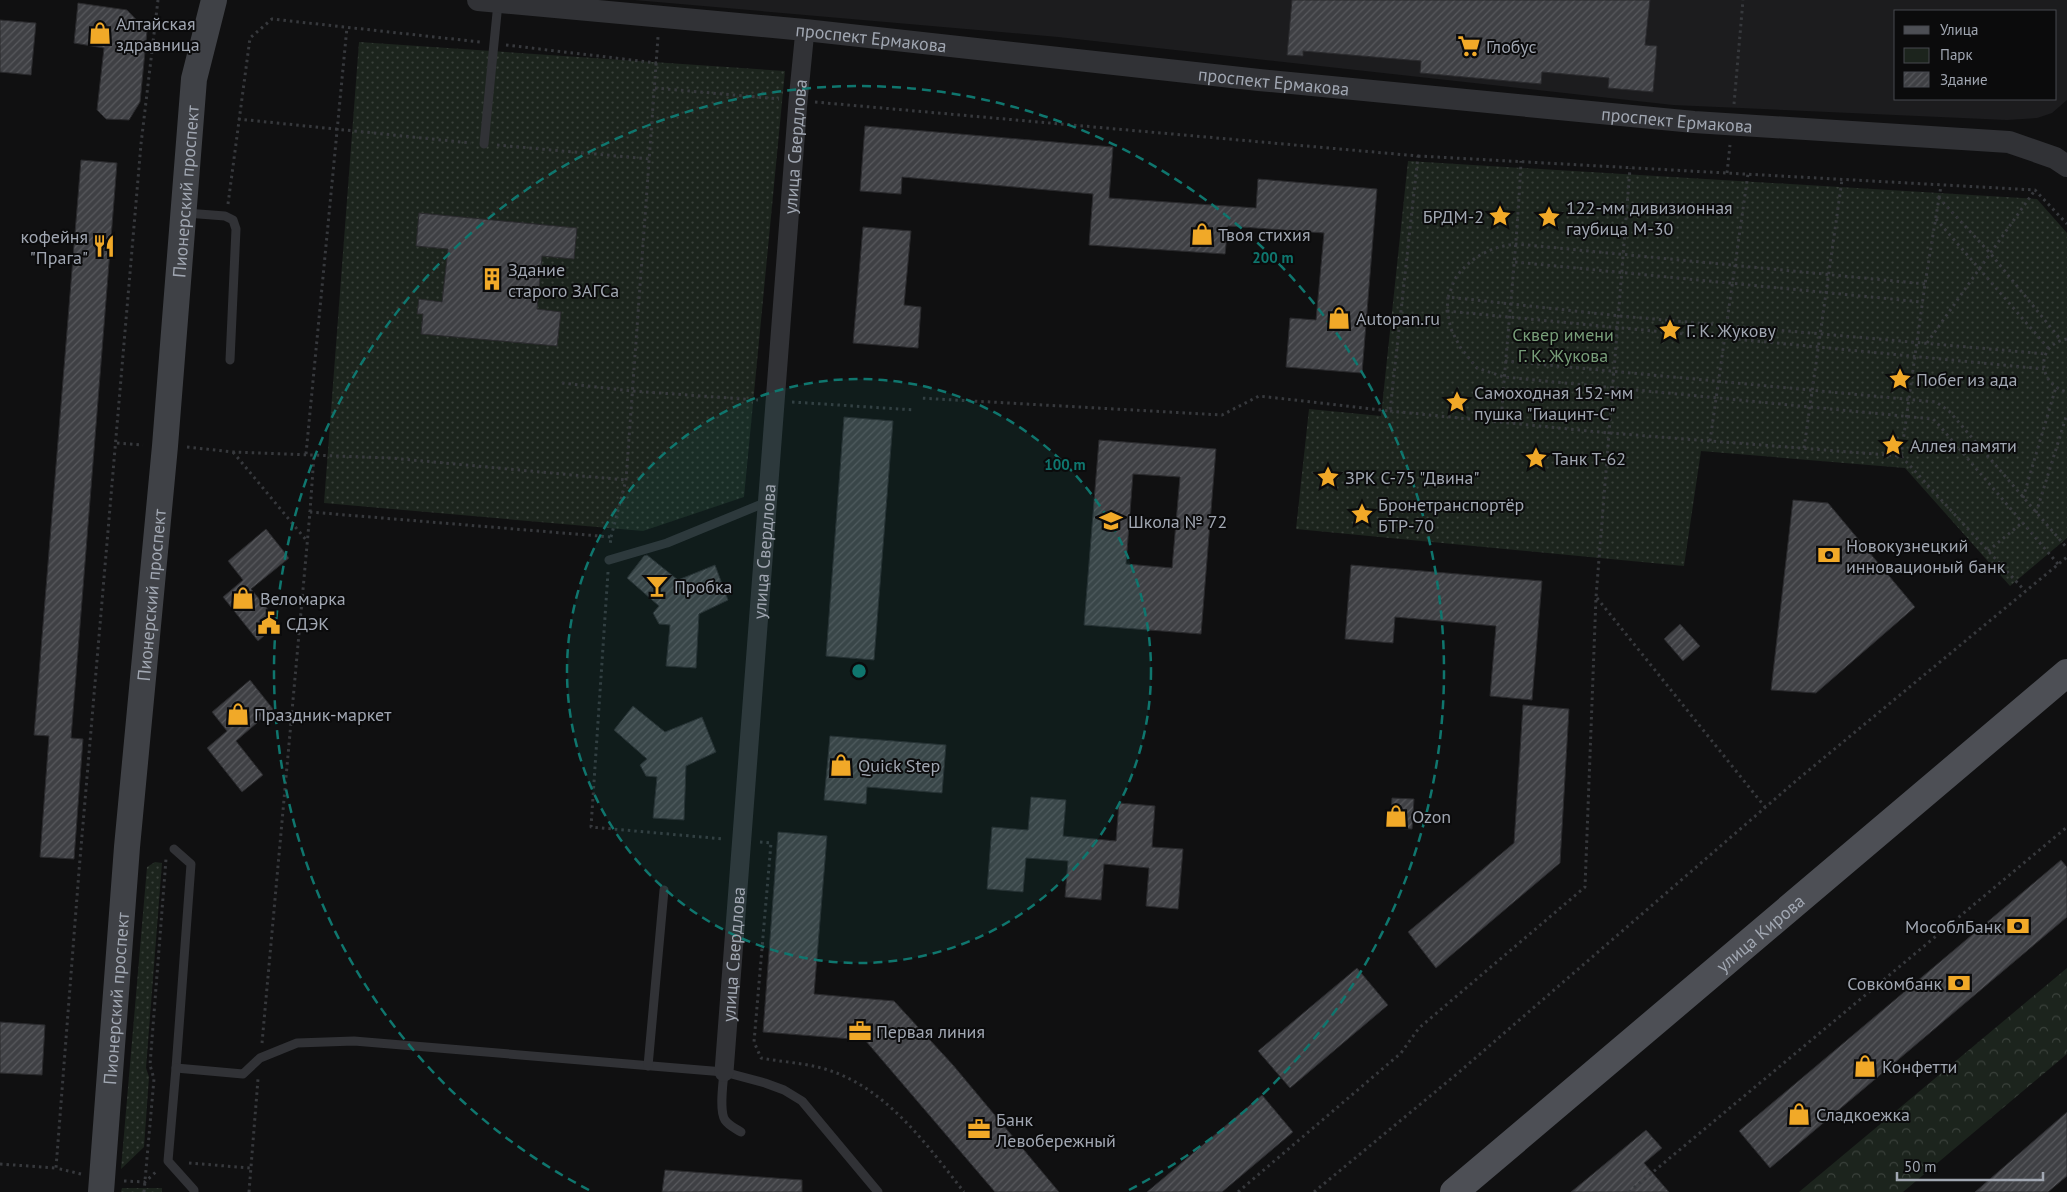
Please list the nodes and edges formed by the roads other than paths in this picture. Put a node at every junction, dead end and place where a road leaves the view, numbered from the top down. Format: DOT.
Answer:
graph roads {
  1 [pos="214,0"];
  2 [pos="488,1"];
  3 [pos="805,30"];
  4 [pos="484,144"];
  5 [pos="2067,166"];
  6 [pos="183,213"];
  7 [pos="230,360"];
  8 [pos="767,502"];
  9 [pos="609,560"];
  10 [pos="2067,673"];
  11 [pos="170,849"];
  12 [pos="664,890"];
  13 [pos="648,1066"];
  14 [pos="176,1068"];
  15 [pos="724,1072"];
  16 [pos="741,1132"];
  17 [pos="102,1186"];
  18 [pos="194,1192"];
  19 [pos="878,1192"];
  20 [pos="1454,1192"];
  1 -- 6 [label="main road, Пионерский проспект"];
  2 -- 3 [label="street, проспект Ермакова"];
  2 -- 4 [label="lane"];
  3 -- 5 [label="street, проспект Ермакова"];
  3 -- 8 [label="street, улица Свердлова"];
  6 -- 7 [label="lane"];
  6 -- 17 [label="main road, Пионерский проспект"];
  8 -- 9 [label="lane"];
  8 -- 15 [label="street, улица Свердлова"];
  10 -- 20 [label="main road, улица Кирова"];
  11 -- 14 [label="lane"];
  12 -- 13 [label="lane"];
  13 -- 14 [label="lane"];
  13 -- 15 [label="lane"];
  14 -- 18 [label="lane"];
  15 -- 16 [label="lane"];
  15 -- 19 [label="lane"];
}
